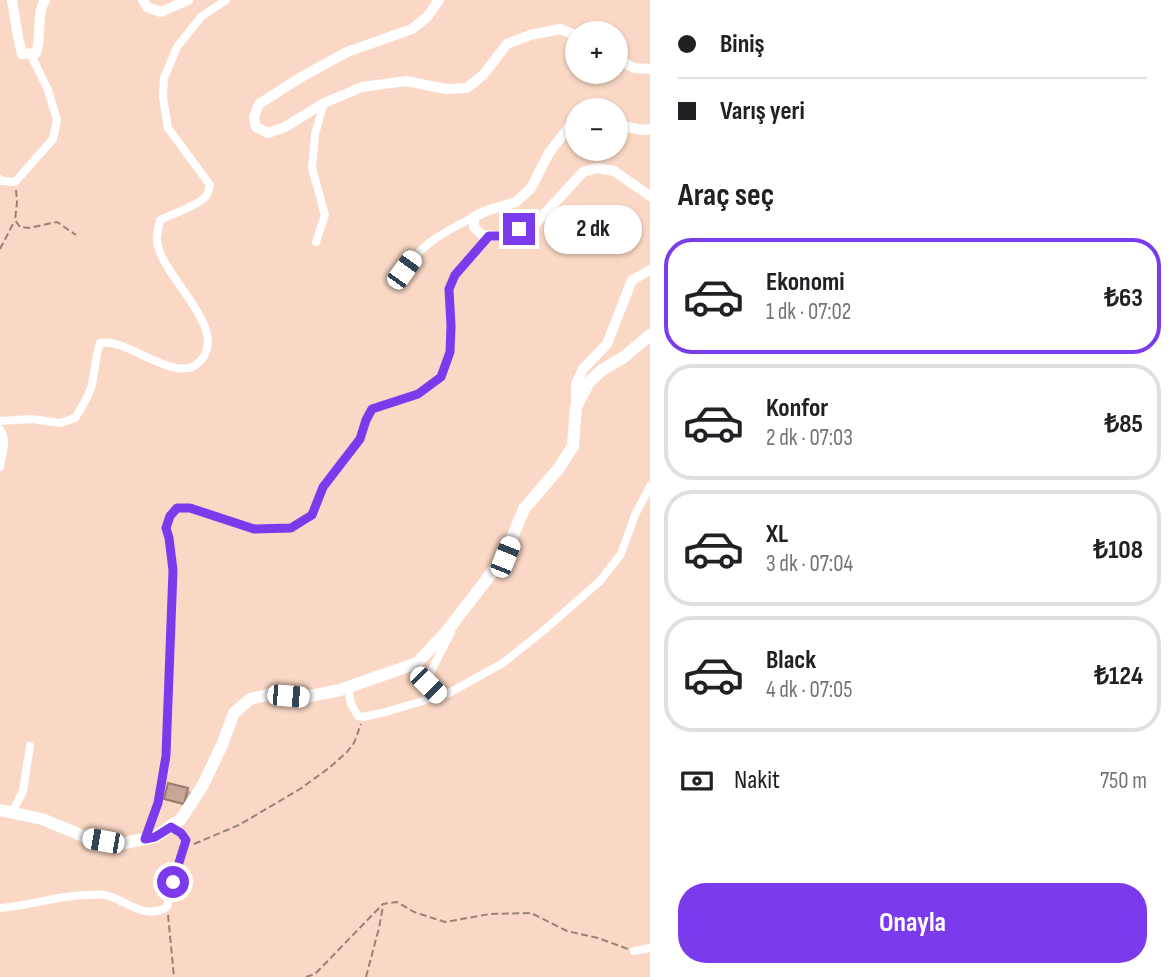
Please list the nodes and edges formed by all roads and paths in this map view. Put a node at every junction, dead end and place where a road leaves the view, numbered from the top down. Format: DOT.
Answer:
graph roads {
  1 [pos="12,0"];
  2 [pos="45,0"];
  3 [pos="142,0"];
  4 [pos="188,0"];
  5 [pos="226,0"];
  6 [pos="439,0"];
  7 [pos="565,31"];
  8 [pos="30,53"];
  9 [pos="628,65"];
  10 [pos="650,69"];
  11 [pos="324,103"];
  12 [pos="628,127"];
  13 [pos="650,129"];
  14 [pos="565,132"];
  15 [pos="0,179"];
  16 [pos="15,182"];
  17 [pos="650,196"];
  18 [pos="474,217"];
  19 [pos="15,220"];
  20 [pos="76,235"];
  21 [pos="489,236"];
  22 [pos="316,242"];
  23 [pos="0,249"];
  24 [pos="650,270"];
  25 [pos="399,282"];
  26 [pos="650,335"];
  27 [pos="576,407"];
  28 [pos="0,421"];
  29 [pos="0,429"];
  30 [pos="0,467"];
  31 [pos="650,486"];
  32 [pos="456,619"];
  33 [pos="348,687"];
  34 [pos="439,696"];
  35 [pos="363,717"];
  36 [pos="30,746"];
  37 [pos="6,812"];
  38 [pos="171,827"];
  39 [pos="145,839"];
  40 [pos="183,848"];
  41 [pos="383,904"];
  42 [pos="167,907"];
  43 [pos="0,908"];
  44 [pos="650,948"];
  45 [pos="634,951"];
  46 [pos="174,977"];
  47 [pos="306,977"];
  48 [pos="366,977"];
  1 -- 8 [label="street"];
  2 -- 8 [label="street"];
  3 -- 4 [label="street"];
  5 -- 28 [label="street"];
  6 -- 11 [label="street"];
  7 -- 11 [label="street"];
  8 -- 16 [label="street"];
  9 -- 10 [label="street"];
  11 -- 22 [label="street"];
  12 -- 13 [label="street"];
  14 -- 18 [label="street"];
  15 -- 16 [label="street"];
  16 -- 19 [label="path"];
  17 -- 21 [label="street"];
  18 -- 21 [label="street"];
  18 -- 25 [label="street"];
  19 -- 20 [label="path"];
  19 -- 23 [label="path"];
  21 -- 39 [label="street"];
  24 -- 27 [label="street"];
  26 -- 27 [label="main road"];
  27 -- 32 [label="main road"];
  29 -- 30 [label="street"];
  31 -- 34 [label="street"];
  32 -- 33 [label="main road"];
  32 -- 34 [label="street"];
  33 -- 35 [label="street"];
  33 -- 38 [label="main road"];
  34 -- 35 [label="street"];
  35 -- 40 [label="path"];
  36 -- 37 [label="street"];
  37 -- 39 [label="main road"];
  38 -- 39 [label="main road"];
  38 -- 40 [label="street"];
  40 -- 42 [label="street"];
  41 -- 45 [label="path"];
  41 -- 47 [label="path"];
  41 -- 48 [label="path"];
  42 -- 43 [label="street"];
  42 -- 46 [label="path"];
  44 -- 45 [label="street"];
}
